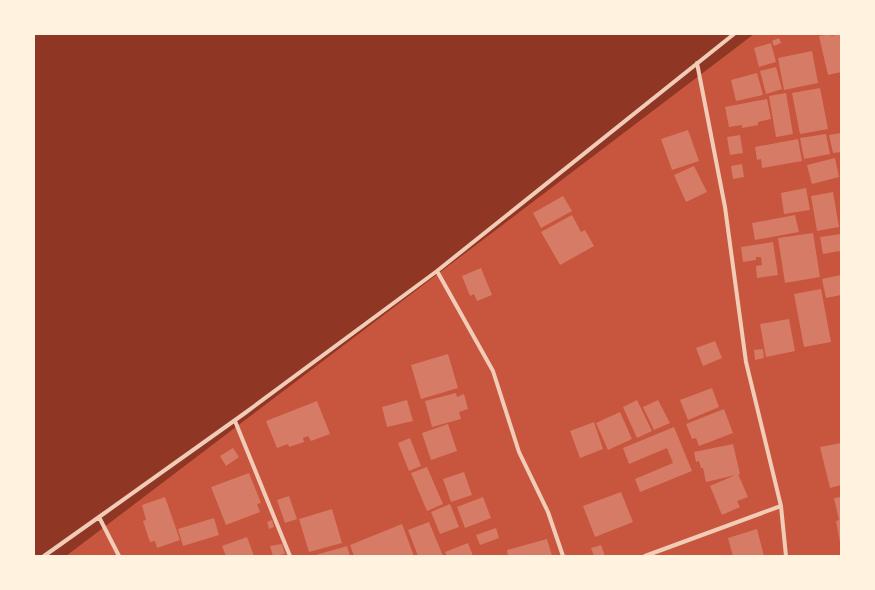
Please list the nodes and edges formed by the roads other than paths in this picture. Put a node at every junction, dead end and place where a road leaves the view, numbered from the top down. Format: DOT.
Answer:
graph roads {
  1 [pos="734,34"];
  2 [pos="697,63"];
  3 [pos="437,271"];
  4 [pos="235,420"];
  5 [pos="781,506"];
  6 [pos="99,517"];
  7 [pos="44,556"];
  8 [pos="119,556"];
  9 [pos="290,556"];
  10 [pos="563,556"];
  11 [pos="645,556"];
  12 [pos="786,556"];
  1 -- 2 [label="street"];
  2 -- 3 [label="street"];
  2 -- 5 [label="street"];
  3 -- 4 [label="street"];
  3 -- 10 [label="street"];
  4 -- 6 [label="street"];
  4 -- 9 [label="street"];
  5 -- 11 [label="street"];
  5 -- 12 [label="street"];
  6 -- 7 [label="street"];
  6 -- 8 [label="street"];
}
